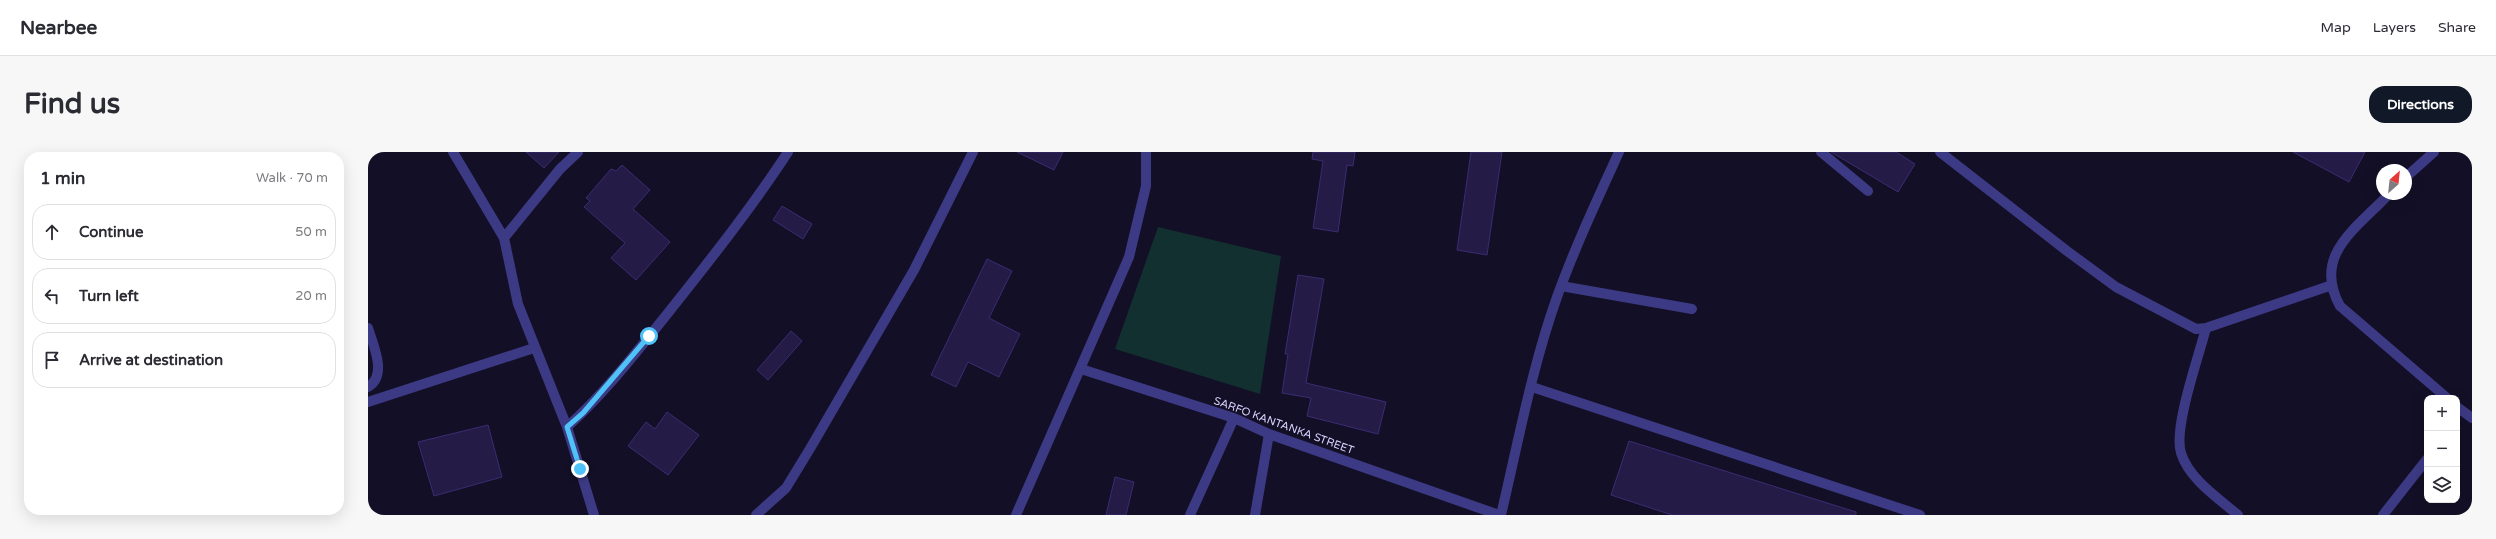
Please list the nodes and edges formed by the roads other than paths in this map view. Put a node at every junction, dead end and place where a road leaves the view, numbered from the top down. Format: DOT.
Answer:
graph roads {
  1 [pos="453,152"];
  2 [pos="578,152"];
  3 [pos="788,152"];
  4 [pos="973,152"];
  5 [pos="1146,152"];
  6 [pos="1619,152"];
  7 [pos="1821,152"];
  8 [pos="1940,152"];
  9 [pos="2434,152"];
  10 [pos="2412,172"];
  11 [pos="1868,191"];
  12 [pos="2383,200"];
  13 [pos="504,238"];
  14 [pos="2332,285"];
  15 [pos="1561,286"];
  16 [pos="1692,308"];
  17 [pos="368,328"];
  18 [pos="2206,328"];
  19 [pos="534,348"];
  20 [pos="1081,369"];
  21 [pos="368,387"];
  22 [pos="1532,387"];
  23 [pos="2444,395"];
  24 [pos="368,402"];
  25 [pos="2460,413"];
  26 [pos="1234,418"];
  27 [pos="2472,418"];
  28 [pos="567,427"];
  29 [pos="1269,434"];
  30 [pos="2424,463"];
  31 [pos="594,515"];
  32 [pos="756,515"];
  33 [pos="1016,515"];
  34 [pos="1190,515"];
  35 [pos="1255,515"];
  36 [pos="1500,515"];
  37 [pos="1920,515"];
  38 [pos="2238,515"];
  39 [pos="2383,515"];
  1 -- 13 [label="street"];
  2 -- 13 [label="street"];
  3 -- 28 [label="street"];
  4 -- 32 [label="street"];
  5 -- 20 [label="street"];
  6 -- 15 [label="street"];
  7 -- 11 [label="street"];
  8 -- 18 [label="street"];
  9 -- 10 [label="street"];
  12 -- 14 [label="street"];
  13 -- 19 [label="street"];
  14 -- 18 [label="street"];
  14 -- 23 [label="street"];
  15 -- 16 [label="street"];
  15 -- 22 [label="street"];
  17 -- 21 [label="street"];
  18 -- 38 [label="street"];
  19 -- 24 [label="street"];
  19 -- 28 [label="street"];
  20 -- 26 [label="street, SARFO KANTANKA STREET"];
  20 -- 33 [label="street"];
  22 -- 36 [label="street"];
  22 -- 37 [label="street"];
  25 -- 27 [label="street"];
  26 -- 29 [label="street, SARFO KANTANKA STREET"];
  26 -- 34 [label="street"];
  28 -- 31 [label="street"];
  29 -- 35 [label="street"];
  29 -- 36 [label="street, SARFO KANTANKA STREET"];
  30 -- 39 [label="street"];
}
